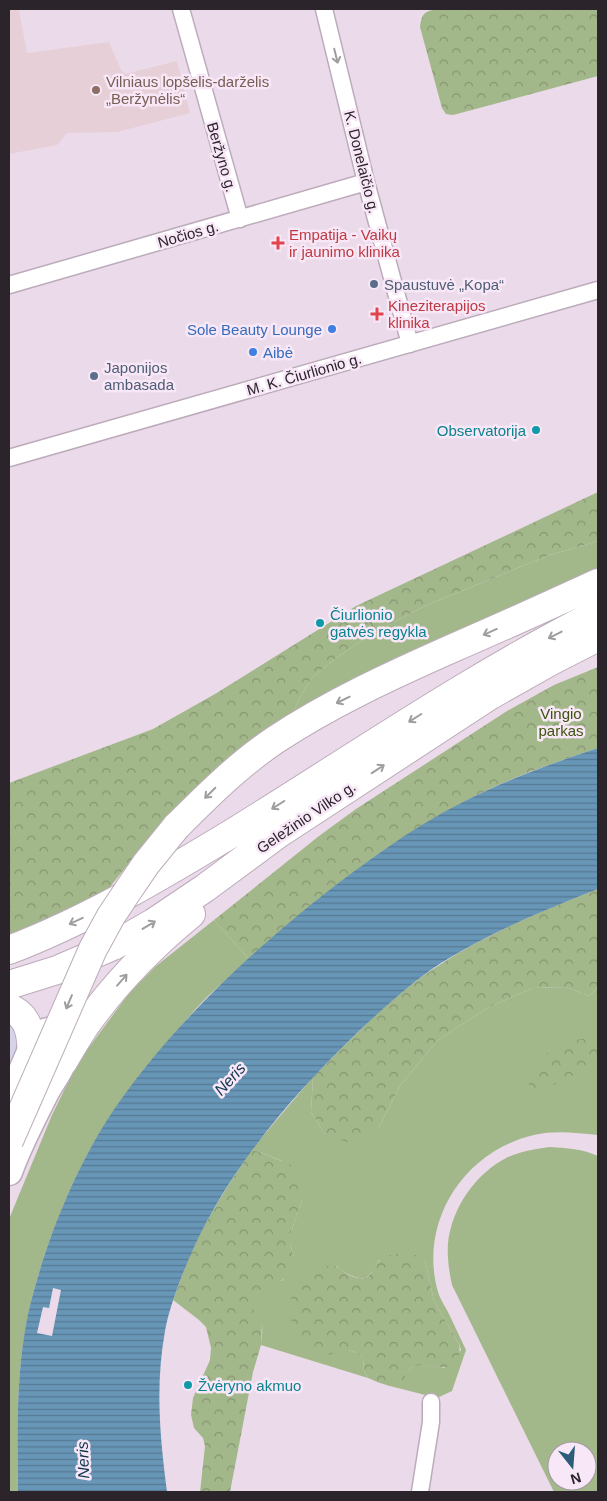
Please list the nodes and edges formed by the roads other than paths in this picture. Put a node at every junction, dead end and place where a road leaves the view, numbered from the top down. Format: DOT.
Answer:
graph roads {
  1 [pos="181,9"];
  2 [pos="324,9"];
  3 [pos="366,182"];
  4 [pos="240,219"];
  5 [pos="9,285"];
  6 [pos="598,290"];
  7 [pos="410,344"];
  8 [pos="9,458"];
  9 [pos="598,583"];
  10 [pos="598,613"];
  11 [pos="598,637"];
  12 [pos="278,834"];
  13 [pos="9,950"];
  14 [pos="9,985"];
  15 [pos="9,1008"];
  16 [pos="31,1042"];
  17 [pos="63,1062"];
  18 [pos="9,1100"];
  19 [pos="9,1141"];
  20 [pos="9,1172"];
  21 [pos="431,1402"];
  22 [pos="420,1492"];
  1 -- 4 [label="street, Beržyno g."];
  2 -- 3 [label="street, K. Donelaičio g., one-way"];
  3 -- 4 [label="street, Nočios g."];
  3 -- 7 [label="street, K. Donelaičio g."];
  4 -- 5 [label="street, Nočios g."];
  6 -- 7 [label="street, M. K. Čiurlionio g."];
  7 -- 8 [label="street, M. K. Čiurlionio g."];
  9 -- 19 [label="highway, one-way, bridge"];
  10 -- 13 [label="highway, Geležinio Vilko g., one-way"];
  12 -- 11 [label="highway, Geležinio Vilko g., one-way"];
  14 -- 12 [label="highway, Geležinio Vilko g., one-way"];
  17 -- 12 [label="highway, one-way"];
  15 -- 16 [label="highway"];
  16 -- 17 [label="main road"];
  16 -- 18 [label="main road"];
  17 -- 20 [label="main road"];
  21 -- 22 [label="street"];
}
